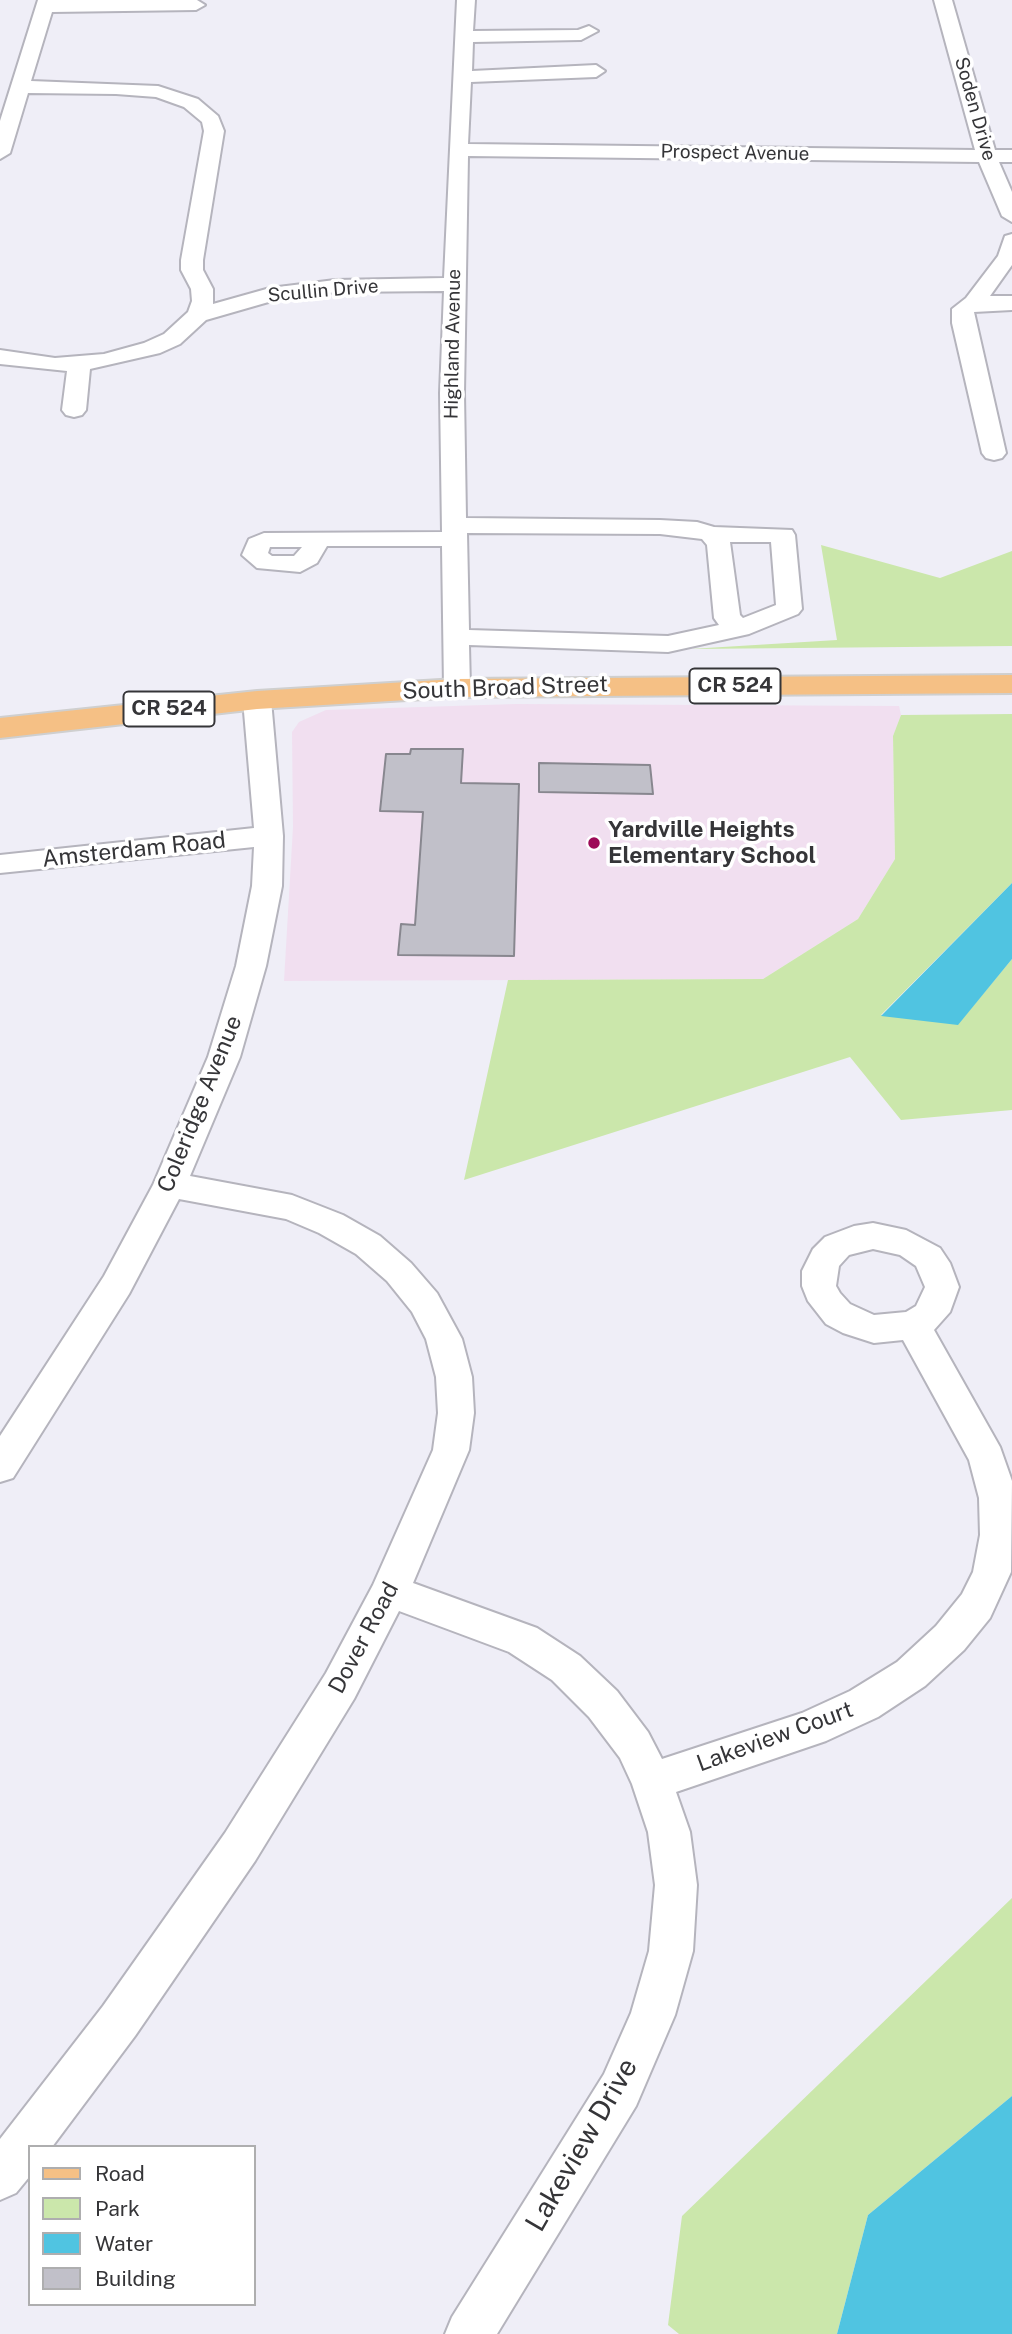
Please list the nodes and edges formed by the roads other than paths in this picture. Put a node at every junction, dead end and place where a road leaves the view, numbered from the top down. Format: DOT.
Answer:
graph roads {
  1 [pos="466,0"];
  2 [pos="943,0"];
  3 [pos="46,3"];
  4 [pos="196,5"];
  5 [pos="589,31"];
  6 [pos="464,37"];
  7 [pos="596,71"];
  8 [pos="462,77"];
  9 [pos="20,87"];
  10 [pos="457,150"];
  11 [pos="0,153"];
  12 [pos="987,156"];
  13 [pos="1012,156"];
  14 [pos="1012,216"];
  15 [pos="1012,240"];
  16 [pos="454,284"];
  17 [pos="974,303"];
  18 [pos="1012,303"];
  19 [pos="198,315"];
  20 [pos="0,357"];
  21 [pos="79,364"];
  22 [pos="74,410"];
  23 [pos="994,453"];
  24 [pos="454,532"];
  25 [pos="711,534"];
  26 [pos="319,539"];
  27 [pos="740,628"];
  28 [pos="456,637"];
  29 [pos="1012,684"];
  30 [pos="457,688"];
  31 [pos="257,700"];
  32 [pos="0,728"];
  33 [pos="269,836"];
  34 [pos="0,864"];
  35 [pos="170,1185"];
  36 [pos="913,1325"];
  37 [pos="0,1467"];
  38 [pos="390,1591"];
  39 [pos="652,1781"];
  40 [pos="0,2177"];
  41 [pos="469,2334"];
  1 -- 6 [label="street, Highland Avenue"];
  2 -- 12 [label="street, Soden Drive"];
  3 -- 4 [label="street"];
  3 -- 9 [label="street"];
  5 -- 6 [label="street"];
  6 -- 8 [label="street, Highland Avenue"];
  7 -- 8 [label="street"];
  8 -- 10 [label="street, Highland Avenue"];
  9 -- 11 [label="street"];
  9 -- 19 [label="street"];
  10 -- 12 [label="street, Prospect Avenue"];
  10 -- 16 [label="street, Highland Avenue"];
  12 -- 13 [label="street, Prospect Avenue"];
  12 -- 14 [label="street, Soden Drive"];
  15 -- 17 [label="street"];
  16 -- 19 [label="street, Scullin Drive"];
  16 -- 24 [label="street, Highland Avenue"];
  17 -- 18 [label="street"];
  17 -- 23 [label="street"];
  19 -- 21 [label="street, Scullin Drive"];
  20 -- 21 [label="street, Scullin Drive"];
  21 -- 22 [label="street"];
  24 -- 25 [label="street"];
  24 -- 26 [label="street"];
  24 -- 28 [label="street, Highland Avenue"];
  25 -- 27 [label="street"];
  25 -- 27 [label="street"];
  27 -- 28 [label="street"];
  28 -- 30 [label="street, Highland Avenue"];
  29 -- 30 [label="main road, South Broad Street / CR 524"];
  30 -- 31 [label="main road, South Broad Street / CR 524"];
  31 -- 32 [label="main road, South Broad Street / CR 524"];
  31 -- 33 [label="street, Coleridge Avenue"];
  33 -- 34 [label="street, Amsterdam Road"];
  33 -- 35 [label="street, Coleridge Avenue"];
  35 -- 37 [label="street, Coleridge Avenue"];
  35 -- 38 [label="street, Dover Road"];
  36 -- 39 [label="street, Lakeview Court"];
  38 -- 39 [label="street, Lakeview Drive"];
  38 -- 40 [label="street, Dover Road"];
  39 -- 41 [label="street, Lakeview Drive"];
}
